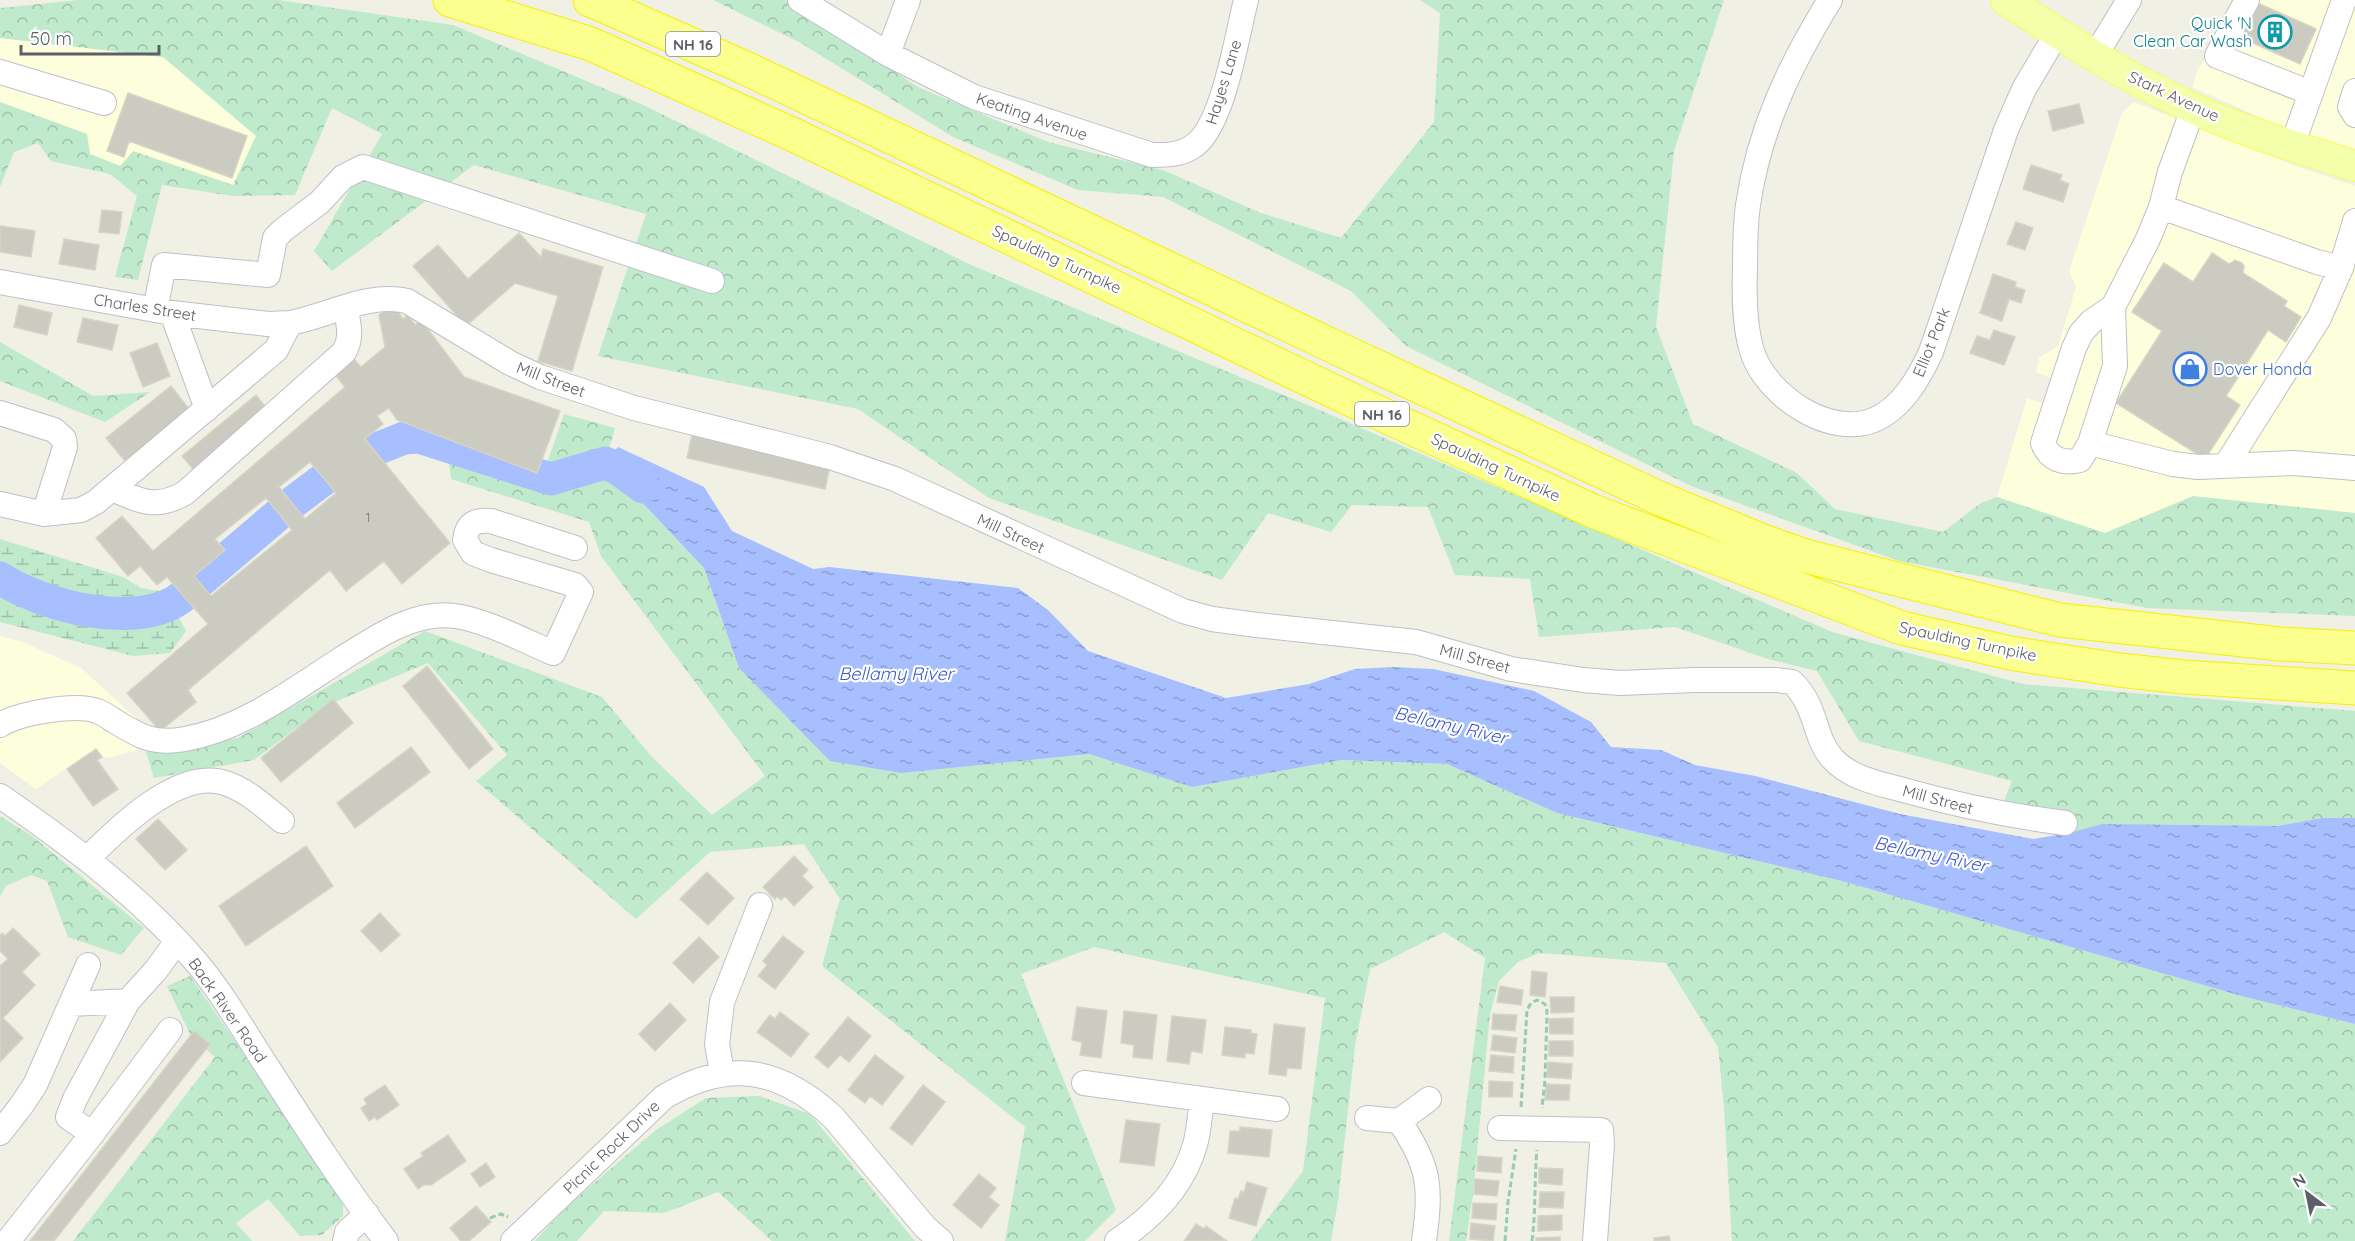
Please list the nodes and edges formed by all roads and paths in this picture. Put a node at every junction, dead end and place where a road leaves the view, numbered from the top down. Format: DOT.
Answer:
graph roads {
  1 [pos="450,0"];
  2 [pos="590,0"];
  3 [pos="609,0"];
  4 [pos="800,0"];
  5 [pos="908,0"];
  6 [pos="1246,0"];
  7 [pos="1830,0"];
  8 [pos="2006,0"];
  9 [pos="2129,0"];
  10 [pos="2247,0"];
  11 [pos="2346,13"];
  12 [pos="644,22"];
  13 [pos="2057,33"];
  14 [pos="888,54"];
  15 [pos="2095,56"];
  16 [pos="0,72"];
  17 [pos="2355,91"];
  18 [pos="2311,93"];
  19 [pos="104,103"];
  20 [pos="2193,109"];
  21 [pos="2355,115"];
  22 [pos="2292,146"];
  23 [pos="1182,152"];
  24 [pos="2355,166"];
  25 [pos="2161,207"];
  26 [pos="2355,221"];
  27 [pos="2341,268"];
  28 [pos="712,281"];
  29 [pos="0,282"];
  30 [pos="2113,307"];
  31 [pos="346,308"];
  32 [pos="164,311"];
  33 [pos="290,323"];
  34 [pos="207,409"];
  35 [pos="0,413"];
  36 [pos="2090,443"];
  37 [pos="2226,465"];
  38 [pos="2355,468"];
  39 [pos="112,489"];
  40 [pos="0,504"];
  41 [pos="44,514"];
  42 [pos="575,548"];
  43 [pos="2355,648"];
  44 [pos="2355,688"];
  45 [pos="0,725"];
  46 [pos="0,796"];
  47 [pos="282,821"];
  48 [pos="2065,823"];
  49 [pos="87,859"];
  50 [pos="760,905"];
  51 [pos="177,941"];
  52 [pos="88,965"];
  53 [pos="128,1001"];
  54 [pos="70,1004"];
  55 [pos="170,1030"];
  56 [pos="722,1073"];
  57 [pos="1084,1083"];
  58 [pos="1202,1099"];
  59 [pos="1429,1099"];
  60 [pos="1277,1109"];
  61 [pos="1367,1118"];
  62 [pos="1399,1121"];
  63 [pos="1519,1128"];
  64 [pos="0,1133"];
  65 [pos="92,1134"];
  66 [pos="367,1214"];
  67 [pos="490,1218"];
  68 [pos="514,1231"];
  69 [pos="8,1241"];
  70 [pos="345,1241"];
  71 [pos="386,1241"];
  72 [pos="941,1241"];
  73 [pos="1117,1241"];
  74 [pos="1424,1241"];
  75 [pos="1505,1241"];
  76 [pos="1532,1241"];
  77 [pos="1595,1241"];
  1 -- 44 [label="highway, Spaulding Turnpike / NH 16"];
  2 -- 12 [label="highway, NH 16"];
  3 -- 12 [label="highway"];
  4 -- 14 [label="street, Keating Avenue"];
  5 -- 14 [label="street"];
  6 -- 23 [label="street, Hayes Lane"];
  7 -- 13 [label="street, Elliot Park"];
  8 -- 13 [label="main road, Stark Avenue"];
  9 -- 15 [label="street"];
  10 -- 18 [label="street"];
  11 -- 18 [label="street"];
  12 -- 43 [label="highway, NH 16"];
  13 -- 15 [label="main road, Stark Avenue"];
  14 -- 23 [label="street, Keating Avenue"];
  15 -- 20 [label="main road, Stark Avenue"];
  16 -- 19 [label="street"];
  17 -- 21 [label="street"];
  18 -- 22 [label="street"];
  20 -- 22 [label="main road, Stark Avenue"];
  20 -- 25 [label="street"];
  22 -- 24 [label="main road, Stark Avenue"];
  25 -- 27 [label="street"];
  25 -- 30 [label="street"];
  26 -- 27 [label="street"];
  27 -- 37 [label="street"];
  28 -- 32 [label="street"];
  29 -- 32 [label="street, Charles Street"];
  30 -- 36 [label="street"];
  30 -- 36 [label="street"];
  31 -- 33 [label="street, Mill Street"];
  31 -- 39 [label="street"];
  31 -- 48 [label="street, Mill Street"];
  32 -- 33 [label="street, Charles Street"];
  32 -- 34 [label="street"];
  33 -- 34 [label="street"];
  34 -- 39 [label="street"];
  35 -- 41 [label="street"];
  36 -- 37 [label="street"];
  37 -- 38 [label="street"];
  39 -- 41 [label="street"];
  40 -- 41 [label="street"];
  42 -- 45 [label="street"];
  46 -- 49 [label="street, Back River Road"];
  47 -- 49 [label="street"];
  49 -- 51 [label="street, Back River Road"];
  50 -- 56 [label="street"];
  51 -- 53 [label="street"];
  51 -- 66 [label="street, Back River Road"];
  52 -- 54 [label="street"];
  53 -- 54 [label="street"];
  53 -- 65 [label="street"];
  54 -- 64 [label="street"];
  55 -- 65 [label="street"];
  56 -- 68 [label="street, Picnic Rock Drive"];
  56 -- 72 [label="street, Picnic Rock Drive"];
  57 -- 58 [label="street"];
  58 -- 60 [label="street"];
  58 -- 73 [label="street"];
  59 -- 62 [label="street"];
  61 -- 62 [label="street"];
  62 -- 74 [label="street"];
  63 -- 63 [label="path"];
  63 -- 75 [label="path"];
  63 -- 76 [label="path"];
  63 -- 77 [label="street"];
  65 -- 69 [label="street"];
  66 -- 70 [label="street"];
  66 -- 71 [label="street, Back River Road"];
  67 -- 68 [label="path"];
}
